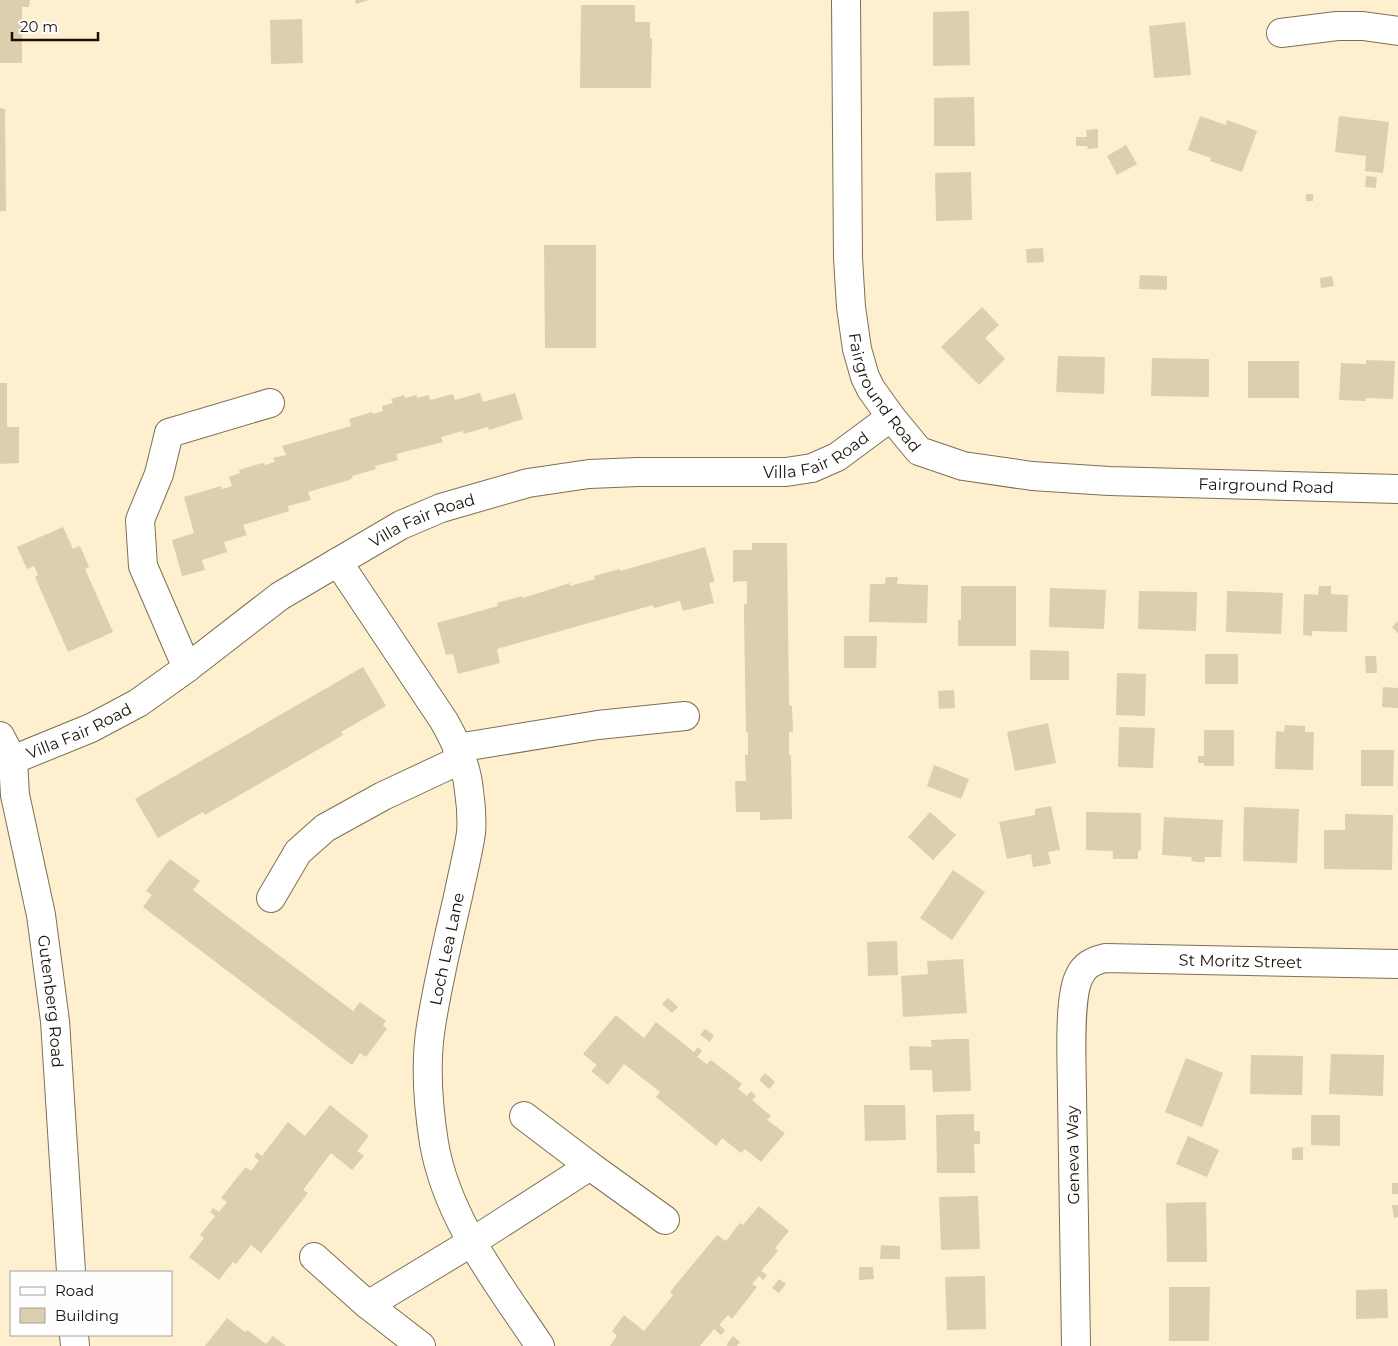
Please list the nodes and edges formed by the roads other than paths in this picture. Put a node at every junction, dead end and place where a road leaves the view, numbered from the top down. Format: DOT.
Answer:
graph roads {
  1 [pos="846,0"];
  2 [pos="1398,32"];
  3 [pos="1281,33"];
  4 [pos="270,403"];
  5 [pos="891,417"];
  6 [pos="1398,489"];
  7 [pos="338,562"];
  8 [pos="186,668"];
  9 [pos="685,716"];
  10 [pos="0,736"];
  11 [pos="460,754"];
  12 [pos="6,763"];
  13 [pos="271,898"];
  14 [pos="1398,964"];
  15 [pos="1085,967"];
  16 [pos="524,1116"];
  17 [pos="590,1166"];
  18 [pos="665,1220"];
  19 [pos="472,1242"];
  20 [pos="314,1257"];
  21 [pos="71,1271"];
  22 [pos="368,1305"];
  23 [pos="421,1346"];
  24 [pos="540,1346"];
  25 [pos="1076,1346"];
  1 -- 5 [label="street, Fairground Road"];
  2 -- 3 [label="street"];
  4 -- 8 [label="street"];
  5 -- 6 [label="street, Fairground Road"];
  5 -- 7 [label="street, Villa Fair Road"];
  7 -- 8 [label="street, Villa Fair Road"];
  7 -- 11 [label="street, Loch Lea Lane"];
  8 -- 12 [label="street, Villa Fair Road"];
  9 -- 11 [label="street"];
  10 -- 12 [label="street, Gutenberg Road"];
  11 -- 13 [label="street"];
  11 -- 19 [label="street, Loch Lea Lane"];
  12 -- 21 [label="street, Gutenberg Road"];
  14 -- 15 [label="street, St Moritz Street"];
  15 -- 25 [label="street, Geneva Way"];
  16 -- 17 [label="street"];
  17 -- 18 [label="street"];
  17 -- 19 [label="street"];
  19 -- 22 [label="street"];
  19 -- 24 [label="street, Loch Lea Lane"];
  20 -- 22 [label="street"];
  22 -- 23 [label="street"];
}
